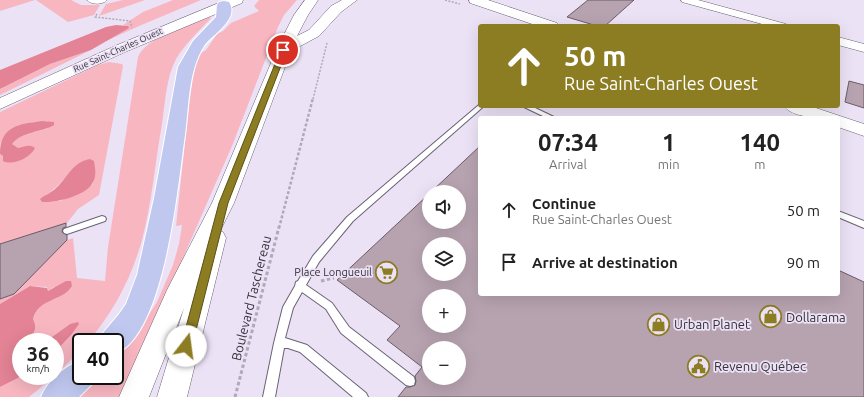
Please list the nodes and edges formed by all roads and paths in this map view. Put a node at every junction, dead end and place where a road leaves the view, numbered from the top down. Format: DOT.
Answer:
graph roads {
  1 [pos="92,0"];
  2 [pos="102,0"];
  3 [pos="211,0"];
  4 [pos="312,0"];
  5 [pos="350,0"];
  6 [pos="464,0"];
  7 [pos="475,0"];
  8 [pos="686,0"];
  9 [pos="231,2"];
  10 [pos="491,6"];
  11 [pos="95,17"];
  12 [pos="130,21"];
  13 [pos="546,24"];
  14 [pos="775,24"];
  15 [pos="329,38"];
  16 [pos="840,42"];
  17 [pos="120,48"];
  18 [pos="864,48"];
  19 [pos="283,50"];
  20 [pos="0,104"];
  21 [pos="479,108"];
  22 [pos="530,108"];
  23 [pos="799,108"];
  24 [pos="548,116"];
  25 [pos="823,116"];
  26 [pos="840,122"];
  27 [pos="864,130"];
  28 [pos="223,203"];
  29 [pos="840,215"];
  30 [pos="102,218"];
  31 [pos="864,225"];
  32 [pos="67,230"];
  33 [pos="299,285"];
  34 [pos="121,333"];
  35 [pos="279,343"];
  36 [pos="410,381"];
  37 [pos="72,383"];
  38 [pos="56,397"];
  39 [pos="134,397"];
  40 [pos="172,397"];
  41 [pos="235,397"];
  42 [pos="269,397"];
  43 [pos="362,397"];
  1 -- 2 [label="street"];
  3 -- 17 [label="street"];
  4 -- 19 [label="street"];
  5 -- 19 [label="street"];
  6 -- 10 [label="street"];
  7 -- 10 [label="street"];
  8 -- 14 [label="street"];
  9 -- 17 [label="street, Rue Saint-Charles Ouest"];
  9 -- 34 [label="highway"];
  10 -- 13 [label="street"];
  11 -- 12 [label="path"];
  15 -- 41 [label="path, Boulevard Taschereau"];
  16 -- 18 [label="street"];
  17 -- 20 [label="street, Rue Saint-Charles Ouest"];
  19 -- 28 [label="street"];
  21 -- 33 [label="lane"];
  22 -- 24 [label="lane"];
  23 -- 25 [label="street"];
  26 -- 27 [label="street"];
  28 -- 39 [label="street"];
  28 -- 40 [label="street"];
  29 -- 31 [label="lane"];
  30 -- 32 [label="lane"];
  33 -- 35 [label="lane"];
  33 -- 36 [label="lane"];
  35 -- 42 [label="lane"];
  35 -- 43 [label="lane"];
  37 -- 38 [label="highway"];
}
